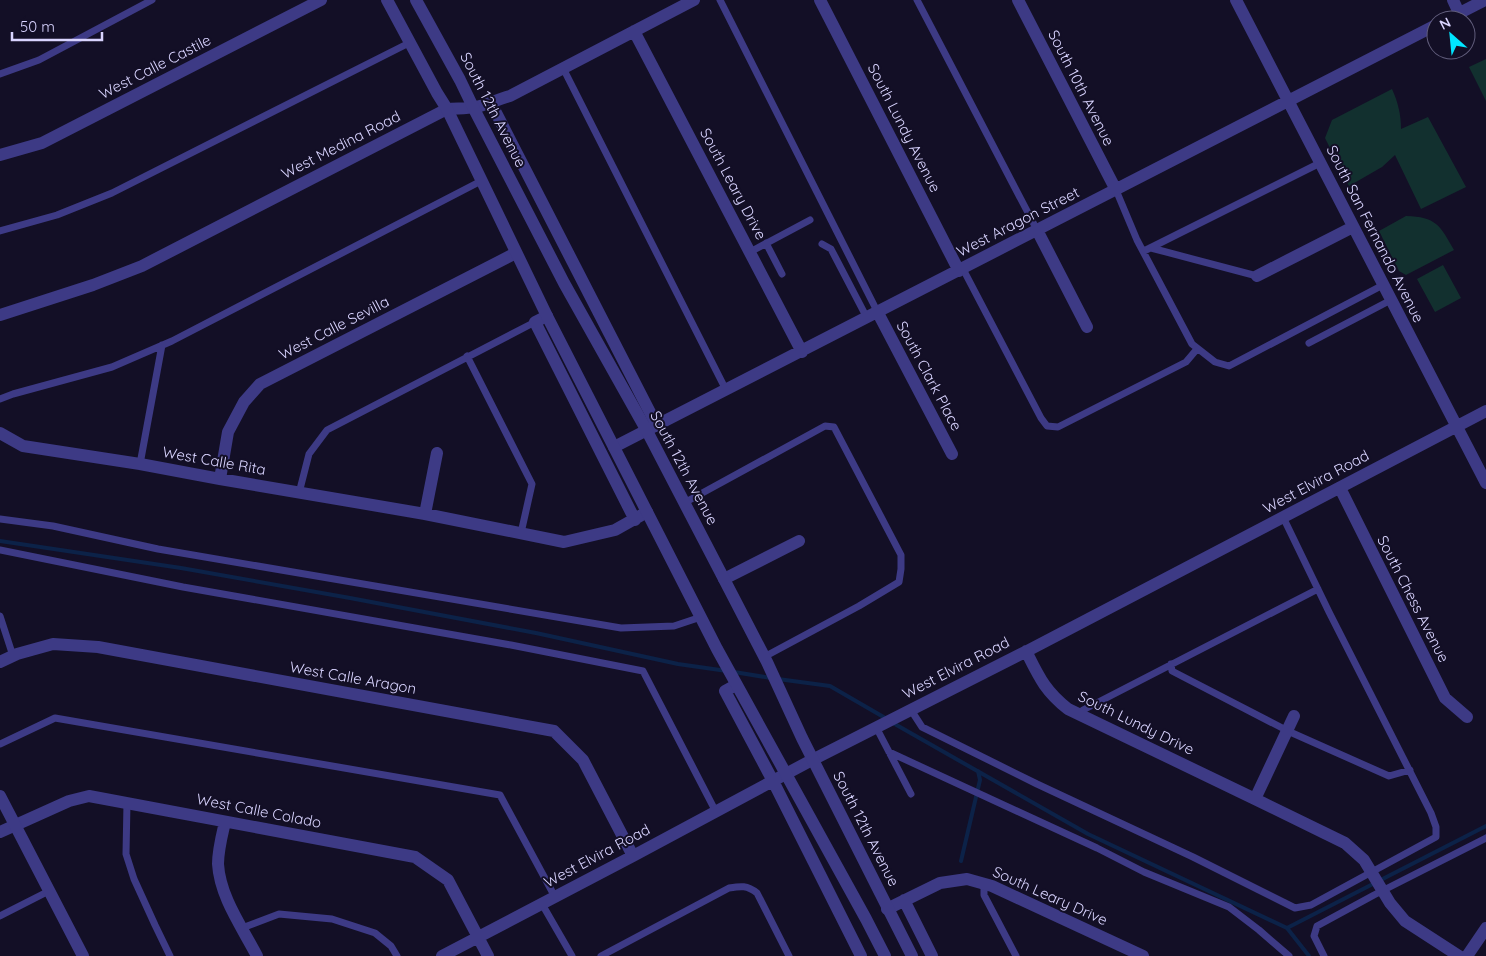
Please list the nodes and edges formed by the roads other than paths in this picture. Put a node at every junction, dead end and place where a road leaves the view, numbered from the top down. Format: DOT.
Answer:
graph roads {
  1 [pos="152,0"];
  2 [pos="321,0"];
  3 [pos="388,0"];
  4 [pos="416,0"];
  5 [pos="694,0"];
  6 [pos="720,0"];
  7 [pos="820,0"];
  8 [pos="917,0"];
  9 [pos="1018,0"];
  10 [pos="1236,0"];
  11 [pos="1485,0"];
  12 [pos="1465,10"];
  13 [pos="1426,30"];
  14 [pos="634,31"];
  15 [pos="411,42"];
  16 [pos="563,68"];
  17 [pos="0,74"];
  18 [pos="1288,101"];
  19 [pos="491,103"];
  20 [pos="473,108"];
  21 [pos="447,109"];
  22 [pos="0,155"];
  23 [pos="1320,162"];
  24 [pos="483,180"];
  25 [pos="1116,190"];
  26 [pos="810,220"];
  27 [pos="1353,227"];
  28 [pos="1037,230"];
  29 [pos="0,231"];
  30 [pos="766,243"];
  31 [pos="822,244"];
  32 [pos="1147,249"];
  33 [pos="516,252"];
  34 [pos="750,252"];
  35 [pos="961,270"];
  36 [pos="782,274"];
  37 [pos="1257,276"];
  38 [pos="1383,285"];
  39 [pos="1391,300"];
  40 [pos="0,315"];
  41 [pos="872,315"];
  42 [pos="547,316"];
  43 [pos="535,322"];
  44 [pos="1087,327"];
  45 [pos="1309,343"];
  46 [pos="162,345"];
  47 [pos="1197,349"];
  48 [pos="802,352"];
  49 [pos="467,356"];
  50 [pos="726,390"];
  51 [pos="0,399"];
  52 [pos="1486,411"];
  53 [pos="1457,426"];
  54 [pos="652,429"];
  55 [pos="0,433"];
  56 [pos="614,447"];
  57 [pos="437,453"];
  58 [pos="952,454"];
  59 [pos="140,464"];
  60 [pos="220,479"];
  61 [pos="1486,483"];
  62 [pos="1340,488"];
  63 [pos="299,493"];
  64 [pos="684,503"];
  65 [pos="647,512"];
  66 [pos="425,514"];
  67 [pos="1283,517"];
  68 [pos="0,519"];
  69 [pos="635,520"];
  70 [pos="521,533"];
  71 [pos="799,541"];
  72 [pos="0,550"];
  73 [pos="724,579"];
  74 [pos="1318,589"];
  75 [pos="0,616"];
  76 [pos="701,617"];
  77 [pos="1026,651"];
  78 [pos="13,656"];
  79 [pos="766,659"];
  80 [pos="0,662"];
  81 [pos="1171,664"];
  82 [pos="736,684"];
  83 [pos="911,710"];
  84 [pos="1080,715"];
  85 [pos="1294,716"];
  86 [pos="1467,717"];
  87 [pos="878,726"];
  88 [pos="1288,731"];
  89 [pos="0,744"];
  90 [pos="889,752"];
  91 [pos="813,760"];
  92 [pos="1410,770"];
  93 [pos="786,774"];
  94 [pos="773,780"];
  95 [pos="911,794"];
  96 [pos="0,796"];
  97 [pos="1255,799"];
  98 [pos="127,803"];
  99 [pos="716,812"];
  100 [pos="225,822"];
  101 [pos="15,825"];
  102 [pos="0,832"];
  103 [pos="1486,838"];
  104 [pos="633,856"];
  105 [pos="1372,872"];
  106 [pos="984,884"];
  107 [pos="1383,890"];
  108 [pos="49,891"];
  109 [pos="555,897"];
  110 [pos="904,900"];
  111 [pos="542,904"];
  112 [pos="887,908"];
  113 [pos="0,916"];
  114 [pos="242,928"];
  115 [pos="1486,928"];
  116 [pos="478,937"];
  117 [pos="83,956"];
  118 [pos="170,956"];
  119 [pos="257,956"];
  120 [pos="397,956"];
  121 [pos="442,956"];
  122 [pos="488,956"];
  123 [pos="572,956"];
  124 [pos="601,956"];
  125 [pos="789,956"];
  126 [pos="861,956"];
  127 [pos="884,956"];
  128 [pos="912,956"];
  129 [pos="932,956"];
  130 [pos="1016,956"];
  131 [pos="1143,956"];
  132 [pos="1288,956"];
  133 [pos="1324,956"];
  134 [pos="1459,956"];
  135 [pos="1467,956"];
  1 -- 17 [label="lane"];
  2 -- 22 [label="street, West Calle Castile"];
  3 -- 15 [label="street"];
  4 -- 20 [label="street, South 12th Avenue"];
  5 -- 14 [label="street, West Medina Road"];
  6 -- 41 [label="lane"];
  7 -- 35 [label="street, South Lundy Avenue"];
  8 -- 28 [label="lane"];
  9 -- 25 [label="street, South 10th Avenue"];
  10 -- 18 [label="street, South San Fernando Avenue"];
  11 -- 12 [label="street"];
  13 -- 18 [label="street, West Aragon Street"];
  14 -- 16 [label="street, West Medina Road"];
  14 -- 34 [label="street, South Leary Drive"];
  15 -- 21 [label="street"];
  15 -- 29 [label="lane"];
  16 -- 19 [label="street, West Medina Road"];
  16 -- 50 [label="lane"];
  18 -- 23 [label="street, South San Fernando Avenue"];
  18 -- 25 [label="street, West Aragon Street"];
  19 -- 20 [label="street, West Medina Road"];
  19 -- 54 [label="street, South 12th Avenue"];
  20 -- 21 [label="street, West Medina Road"];
  20 -- 54 [label="street, South 12th Avenue"];
  21 -- 24 [label="street"];
  21 -- 40 [label="street, West Medina Road"];
  23 -- 27 [label="street, South San Fernando Avenue"];
  23 -- 32 [label="lane"];
  24 -- 33 [label="street"];
  24 -- 46 [label="lane"];
  25 -- 28 [label="street, West Aragon Street"];
  25 -- 32 [label="lane"];
  26 -- 30 [label="lane"];
  27 -- 37 [label="street"];
  27 -- 38 [label="street, South San Fernando Avenue"];
  28 -- 35 [label="street, West Aragon Street"];
  28 -- 44 [label="street"];
  30 -- 34 [label="lane"];
  30 -- 36 [label="lane"];
  31 -- 41 [label="lane"];
  32 -- 37 [label="lane"];
  32 -- 47 [label="lane"];
  33 -- 42 [label="street"];
  33 -- 60 [label="street, West Calle Sevilla"];
  34 -- 48 [label="street, South Leary Drive"];
  35 -- 41 [label="street, West Aragon Street"];
  35 -- 47 [label="lane"];
  38 -- 39 [label="street, South San Fernando Avenue"];
  38 -- 47 [label="lane"];
  39 -- 45 [label="lane"];
  39 -- 53 [label="street, South San Fernando Avenue"];
  41 -- 48 [label="street, West Aragon Street"];
  41 -- 58 [label="street, South Clark Place"];
  42 -- 43 [label="street"];
  42 -- 56 [label="street"];
  43 -- 49 [label="lane"];
  43 -- 69 [label="street"];
  46 -- 51 [label="lane"];
  46 -- 59 [label="lane"];
  48 -- 50 [label="street, West Aragon Street"];
  49 -- 63 [label="lane"];
  49 -- 70 [label="lane"];
  50 -- 54 [label="street, West Aragon Street"];
  52 -- 53 [label="street, West Elvira Road"];
  53 -- 61 [label="street, South San Fernando Avenue"];
  53 -- 62 [label="street, West Elvira Road"];
  54 -- 56 [label="street, West Aragon Street"];
  54 -- 64 [label="street, South 12th Avenue"];
  55 -- 59 [label="street, West Calle Rita"];
  56 -- 65 [label="street"];
  57 -- 66 [label="street"];
  59 -- 60 [label="street, West Calle Rita"];
  60 -- 63 [label="street, West Calle Rita"];
  62 -- 67 [label="street, West Elvira Road"];
  62 -- 86 [label="street, South Chess Avenue"];
  63 -- 66 [label="street, West Calle Rita"];
  64 -- 73 [label="street, South 12th Avenue"];
  64 -- 79 [label="lane"];
  65 -- 69 [label="street, West Calle Rita"];
  65 -- 76 [label="street"];
  66 -- 70 [label="street, West Calle Rita"];
  67 -- 74 [label="lane"];
  67 -- 77 [label="street, West Elvira Road"];
  68 -- 76 [label="lane"];
  69 -- 70 [label="street, West Calle Rita"];
  71 -- 73 [label="street"];
  72 -- 99 [label="lane"];
  73 -- 79 [label="street, South 12th Avenue"];
  74 -- 81 [label="lane"];
  74 -- 92 [label="lane"];
  75 -- 78 [label="lane"];
  76 -- 82 [label="street"];
  77 -- 83 [label="street, West Elvira Road"];
  77 -- 84 [label="street, South Lundy Drive"];
  78 -- 80 [label="street, West Calle Aragon"];
  78 -- 104 [label="street, West Calle Aragon"];
  79 -- 91 [label="street, South 12th Avenue"];
  81 -- 84 [label="lane"];
  81 -- 88 [label="lane"];
  82 -- 93 [label="street"];
  82 -- 94 [label="street"];
  83 -- 87 [label="street, West Elvira Road"];
  83 -- 105 [label="lane"];
  84 -- 97 [label="street, South Lundy Drive"];
  85 -- 88 [label="street"];
  87 -- 90 [label="lane"];
  87 -- 91 [label="street, West Elvira Road"];
  88 -- 92 [label="lane"];
  88 -- 97 [label="street"];
  89 -- 109 [label="lane"];
  90 -- 95 [label="lane"];
  90 -- 132 [label="lane"];
  91 -- 93 [label="street, West Elvira Road"];
  91 -- 112 [label="street, South 12th Avenue"];
  92 -- 105 [label="lane"];
  93 -- 94 [label="street, West Elvira Road"];
  93 -- 127 [label="street"];
  94 -- 99 [label="street, West Elvira Road"];
  94 -- 126 [label="street"];
  96 -- 101 [label="street"];
  97 -- 105 [label="street, South Lundy Drive"];
  98 -- 100 [label="street, West Calle Colado"];
  98 -- 101 [label="street, West Calle Colado"];
  98 -- 118 [label="lane"];
  99 -- 104 [label="street, West Elvira Road"];
  100 -- 114 [label="street"];
  100 -- 116 [label="street, West Calle Colado"];
  101 -- 102 [label="street, West Calle Colado"];
  101 -- 108 [label="street"];
  103 -- 107 [label="lane"];
  104 -- 109 [label="street, West Elvira Road"];
  105 -- 107 [label="street, South Lundy Drive"];
  106 -- 110 [label="street, South Leary Drive"];
  106 -- 130 [label="lane"];
  106 -- 131 [label="street, South Leary Drive"];
  107 -- 133 [label="lane"];
  107 -- 134 [label="street, South Lundy Drive"];
  108 -- 113 [label="lane"];
  108 -- 117 [label="street"];
  109 -- 111 [label="street, West Elvira Road"];
  110 -- 112 [label="street, South Leary Drive"];
  110 -- 129 [label="street, South 12th Avenue"];
  111 -- 116 [label="street, West Elvira Road"];
  111 -- 123 [label="lane"];
  112 -- 128 [label="street, South 12th Avenue"];
  114 -- 119 [label="street"];
  114 -- 120 [label="lane"];
  115 -- 135 [label="street"];
  116 -- 121 [label="street, West Elvira Road"];
  116 -- 122 [label="street, West Calle Colado"];
  124 -- 125 [label="lane"];
}
